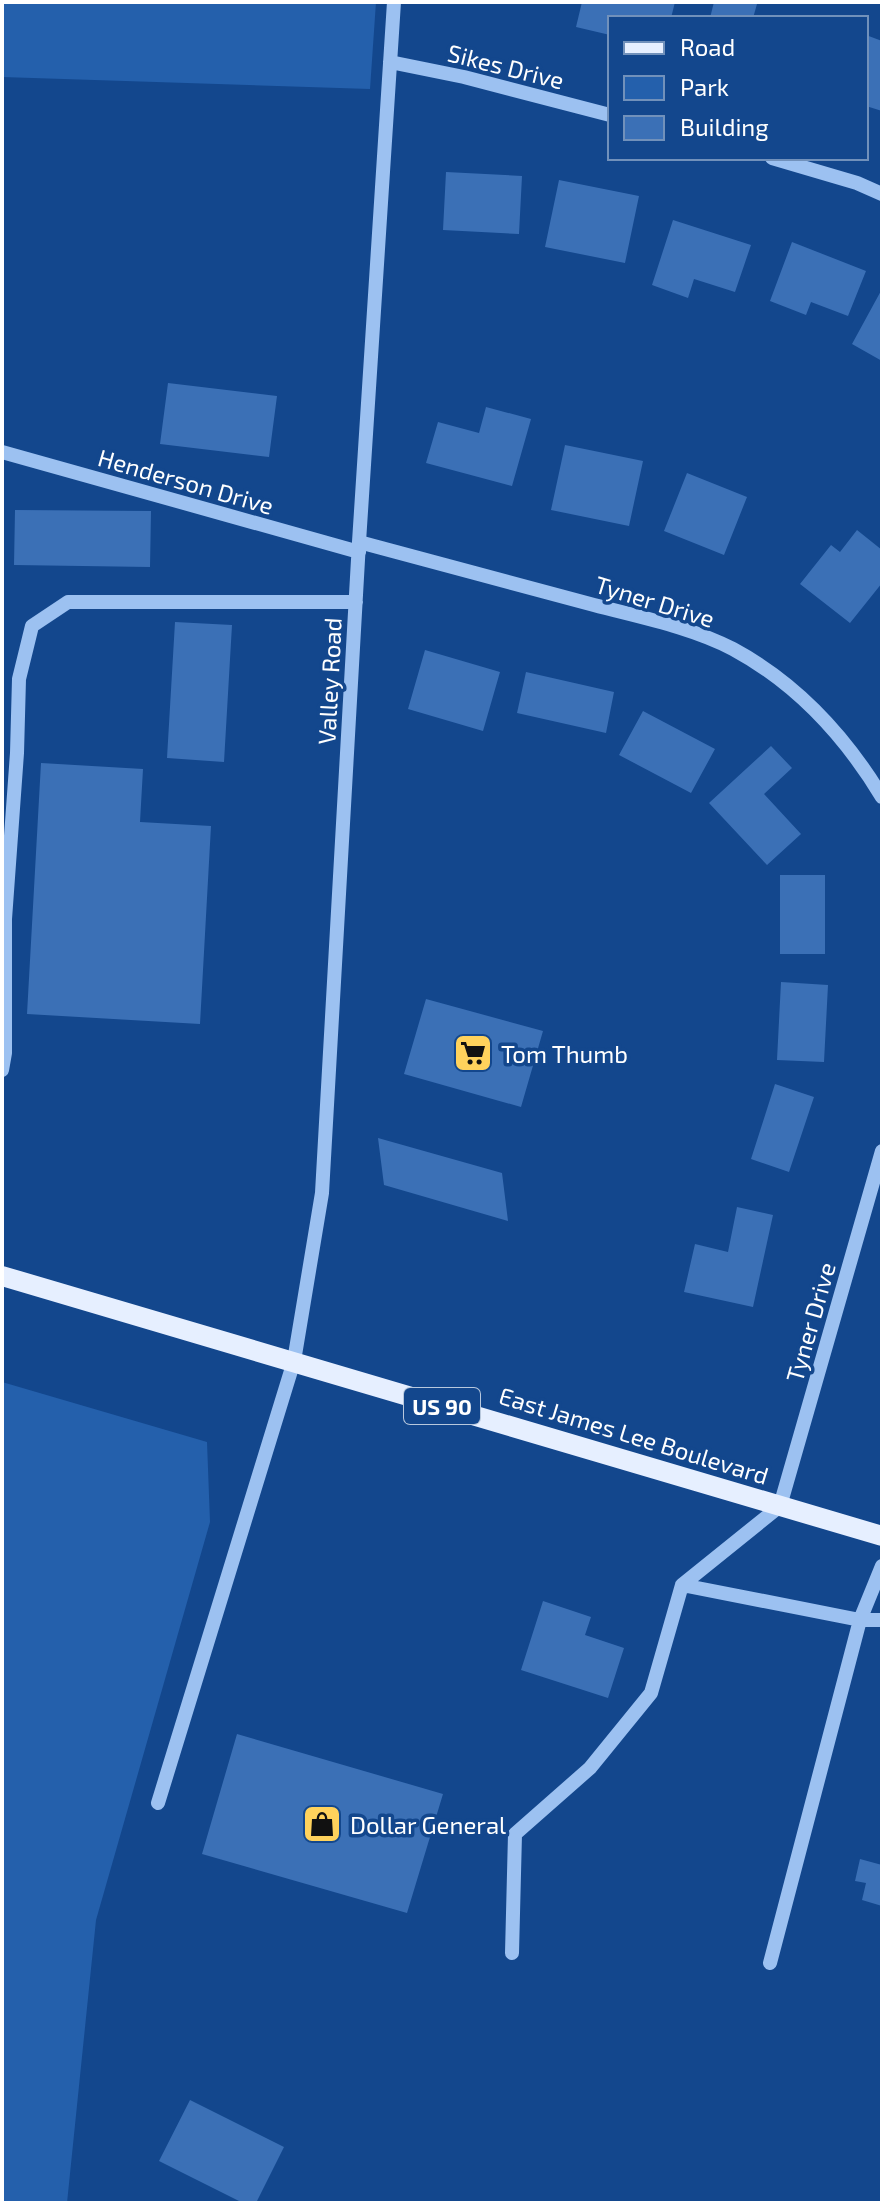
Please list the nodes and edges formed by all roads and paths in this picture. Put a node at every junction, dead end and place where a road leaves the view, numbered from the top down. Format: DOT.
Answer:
graph roads {
  1 [pos="394,2"];
  2 [pos="390,62"];
  3 [pos="608,114"];
  4 [pos="779,160"];
  5 [pos="882,194"];
  6 [pos="2,452"];
  7 [pos="359,547"];
  8 [pos="356,602"];
  9 [pos="882,797"];
  10 [pos="3,918"];
  11 [pos="2,1070"];
  12 [pos="882,1151"];
  13 [pos="2,1276"];
  14 [pos="294,1361"];
  15 [pos="780,1506"];
  16 [pos="882,1536"];
  17 [pos="882,1566"];
  18 [pos="682,1585"];
  19 [pos="860,1620"];
  20 [pos="882,1620"];
  21 [pos="158,1803"];
  22 [pos="512,1953"];
  23 [pos="770,1963"];
  1 -- 2 [label="street, Valley Road"];
  2 -- 3 [label="street, Sikes Drive"];
  2 -- 7 [label="street, Valley Road"];
  4 -- 5 [label="street"];
  6 -- 7 [label="street, Henderson Drive"];
  7 -- 8 [label="street, Valley Road"];
  7 -- 9 [label="street, Tyner Drive"];
  8 -- 10 [label="street"];
  8 -- 14 [label="street, Valley Road"];
  10 -- 11 [label="street"];
  12 -- 15 [label="street, Tyner Drive"];
  13 -- 14 [label="main road, East James Lee Boulevard / US 90"];
  14 -- 15 [label="main road, East James Lee Boulevard / US 90"];
  14 -- 21 [label="street, Valley Road"];
  15 -- 16 [label="main road, East James Lee Boulevard / US 90"];
  15 -- 18 [label="street"];
  17 -- 19 [label="street"];
  18 -- 19 [label="street"];
  18 -- 22 [label="street"];
  19 -- 20 [label="street"];
  19 -- 23 [label="street"];
}
